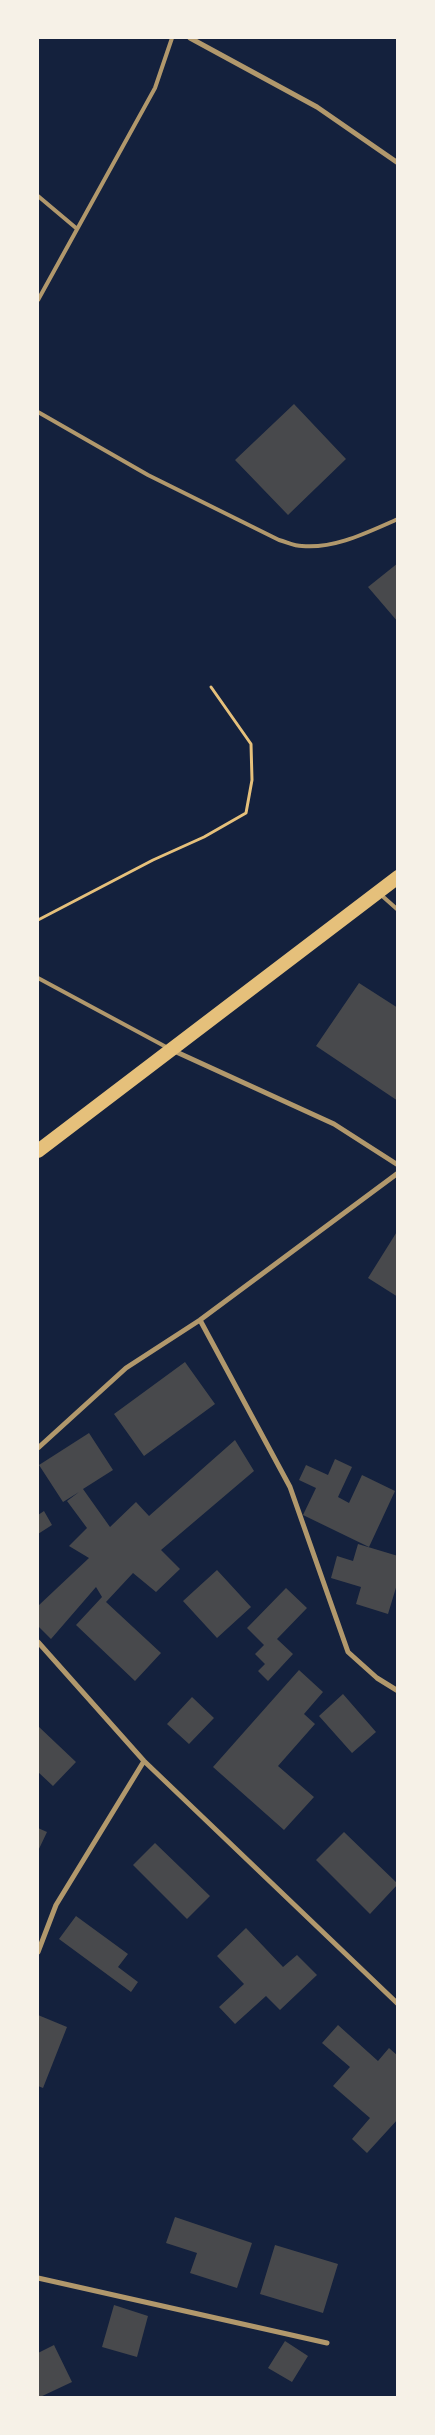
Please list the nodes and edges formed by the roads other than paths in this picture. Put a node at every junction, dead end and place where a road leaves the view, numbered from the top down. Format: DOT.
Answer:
graph roads {
  1 [pos="172,38"];
  2 [pos="190,38"];
  3 [pos="398,163"];
  4 [pos="38,196"];
  5 [pos="76,228"];
  6 [pos="38,300"];
  7 [pos="38,412"];
  8 [pos="398,519"];
  9 [pos="398,877"];
  10 [pos="378,892"];
  11 [pos="398,910"];
  12 [pos="38,978"];
  13 [pos="172,1050"];
  14 [pos="38,1151"];
  15 [pos="398,1165"];
  16 [pos="398,1173"];
  17 [pos="200,1320"];
  18 [pos="38,1448"];
  19 [pos="38,1642"];
  20 [pos="398,1691"];
  21 [pos="144,1761"];
  22 [pos="38,1952"];
  23 [pos="398,2004"];
  24 [pos="38,2278"];
  25 [pos="327,2343"];
  1 -- 5 [label="lane"];
  2 -- 3 [label="street"];
  4 -- 5 [label="lane"];
  5 -- 6 [label="lane"];
  7 -- 8 [label="lane"];
  9 -- 10 [label="highway"];
  10 -- 11 [label="lane"];
  10 -- 13 [label="highway"];
  12 -- 13 [label="lane"];
  13 -- 14 [label="highway"];
  13 -- 15 [label="street"];
  16 -- 17 [label="street"];
  17 -- 18 [label="street"];
  17 -- 20 [label="street"];
  19 -- 21 [label="street"];
  21 -- 22 [label="street"];
  21 -- 23 [label="street"];
  24 -- 25 [label="street"];
}
